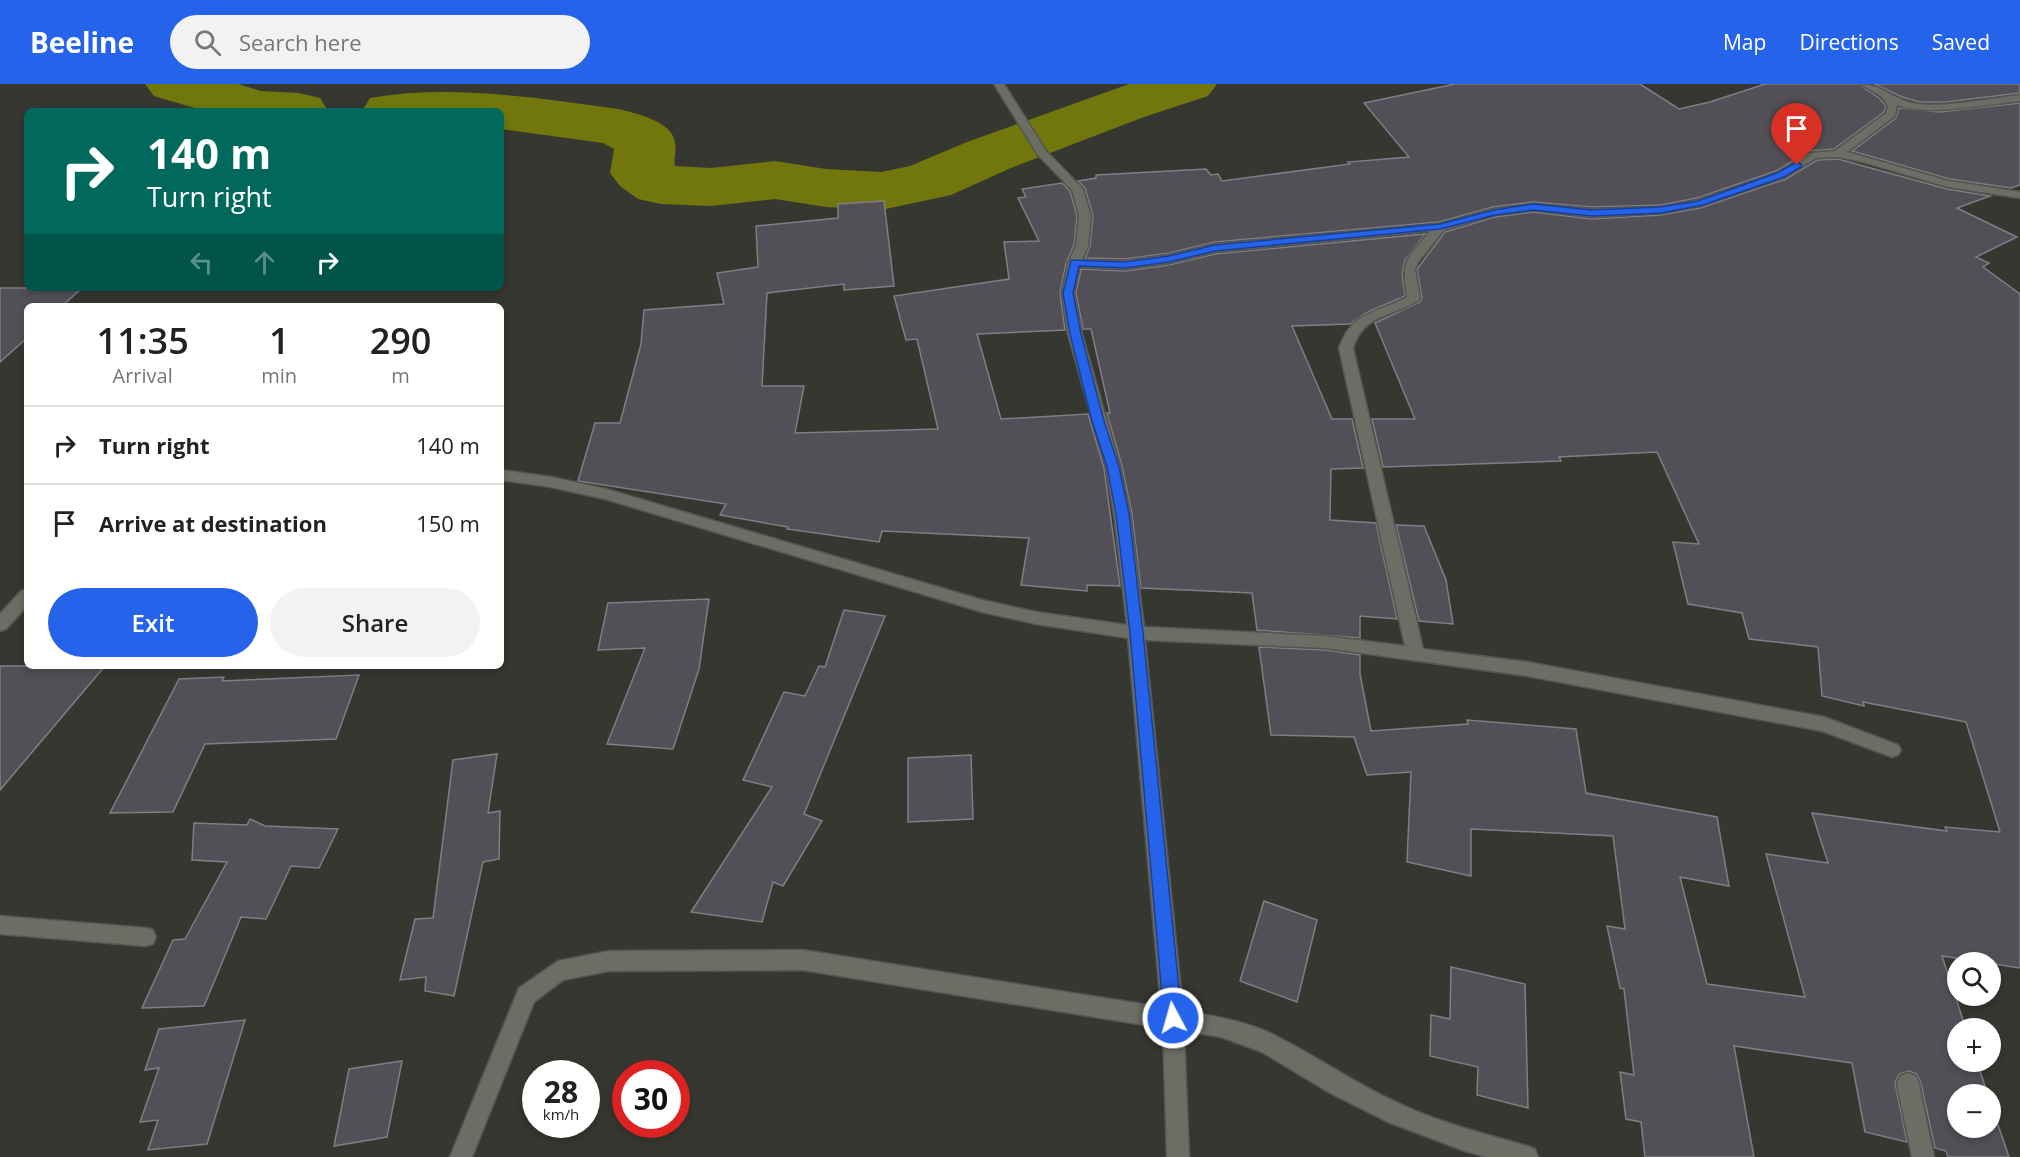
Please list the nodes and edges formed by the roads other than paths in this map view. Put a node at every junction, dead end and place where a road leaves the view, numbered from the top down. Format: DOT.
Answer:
graph roads {
  1 [pos="999,84"];
  2 [pos="1865,84"];
  3 [pos="1886,96"];
  4 [pos="2020,98"];
  5 [pos="1838,154"];
  6 [pos="2020,195"];
  7 [pos="1440,226"];
  8 [pos="1074,263"];
  9 [pos="504,475"];
  10 [pos="24,598"];
  11 [pos="0,625"];
  12 [pos="1136,633"];
  13 [pos="1415,652"];
  14 [pos="1892,750"];
  15 [pos="0,925"];
  16 [pos="146,937"];
  17 [pos="1173,1018"];
  18 [pos="1908,1084"];
  19 [pos="461,1157"];
  20 [pos="1179,1157"];
  21 [pos="1527,1157"];
  22 [pos="1923,1157"];
  1 -- 8 [label="street"];
  2 -- 3 [label="street"];
  3 -- 4 [label="street"];
  3 -- 5 [label="street"];
  5 -- 6 [label="street"];
  5 -- 7 [label="street"];
  7 -- 8 [label="street"];
  7 -- 13 [label="street"];
  8 -- 12 [label="street"];
  9 -- 12 [label="street"];
  10 -- 11 [label="street"];
  12 -- 13 [label="street"];
  12 -- 17 [label="street"];
  13 -- 14 [label="street"];
  15 -- 16 [label="street"];
  17 -- 19 [label="street"];
  17 -- 20 [label="street"];
  17 -- 21 [label="street"];
  18 -- 22 [label="street"];
}
